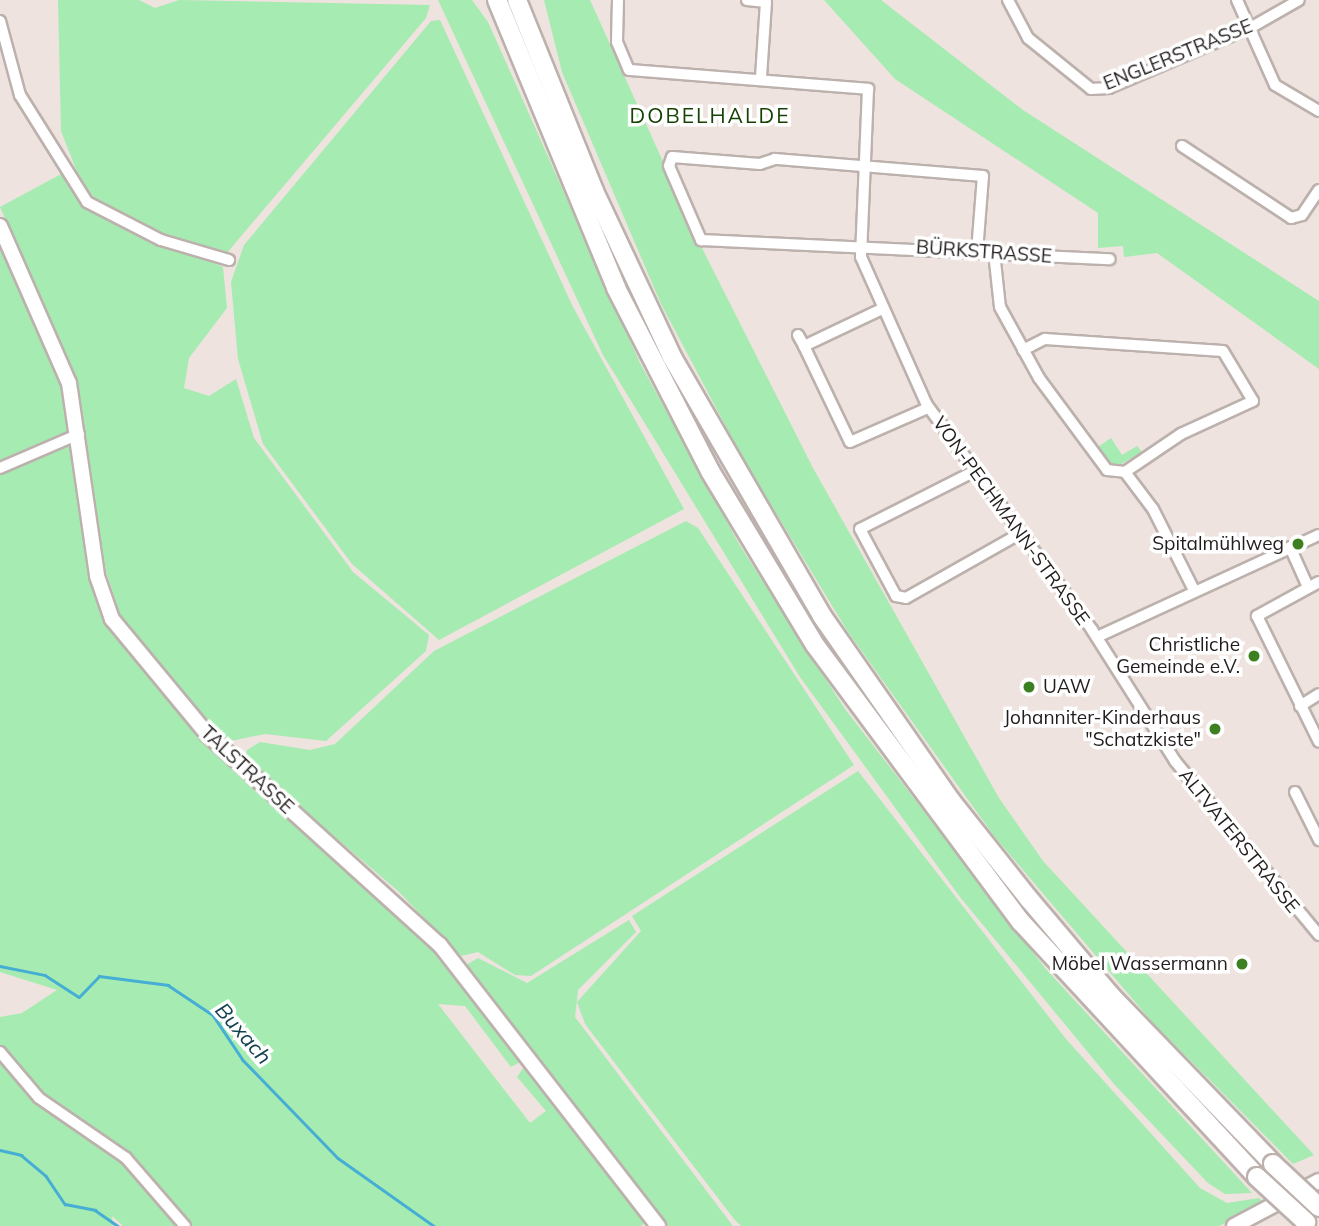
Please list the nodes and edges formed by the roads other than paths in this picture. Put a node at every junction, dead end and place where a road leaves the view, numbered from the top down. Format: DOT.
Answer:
graph roads {
  1 [pos="497,0"];
  2 [pos="517,0"];
  3 [pos="618,0"];
  4 [pos="747,0"];
  5 [pos="1008,0"];
  6 [pos="1237,0"];
  7 [pos="1299,0"];
  8 [pos="0,21"];
  9 [pos="1250,28"];
  10 [pos="761,78"];
  11 [pos="1319,111"];
  12 [pos="1182,146"];
  13 [pos="865,166"];
  14 [pos="1319,190"];
  15 [pos="0,226"];
  16 [pos="859,245"];
  17 [pos="977,252"];
  18 [pos="994,252"];
  19 [pos="1110,259"];
  20 [pos="229,260"];
  21 [pos="882,309"];
  22 [pos="798,335"];
  23 [pos="804,346"];
  24 [pos="1023,350"];
  25 [pos="928,408"];
  26 [pos="79,434"];
  27 [pos="0,468"];
  28 [pos="1125,472"];
  29 [pos="971,473"];
  30 [pos="1019,534"];
  31 [pos="1319,535"];
  32 [pos="1290,547"];
  33 [pos="1319,582"];
  34 [pos="1308,587"];
  35 [pos="1194,590"];
  36 [pos="1097,637"];
  37 [pos="1319,694"];
  38 [pos="1300,706"];
  39 [pos="1319,742"];
  40 [pos="1295,792"];
  41 [pos="1319,840"];
  42 [pos="1319,935"];
  43 [pos="0,1052"];
  44 [pos="1319,1181"];
  45 [pos="1319,1207"];
  46 [pos="1308,1224"];
  47 [pos="185,1226"];
  48 [pos="658,1226"];
  49 [pos="1234,1226"];
  1 -- 46 [label="highway, bridge"];
  2 -- 45 [label="highway, bridge"];
  3 -- 10 [label="street"];
  4 -- 10 [label="street"];
  5 -- 9 [label="street, ENGLERSTRASSE"];
  6 -- 9 [label="street"];
  7 -- 9 [label="street, ENGLERSTRASSE"];
  8 -- 20 [label="street"];
  9 -- 11 [label="street"];
  10 -- 13 [label="street, VON-PECHMANN-STRASSE"];
  12 -- 14 [label="street"];
  13 -- 16 [label="street, VON-PECHMANN-STRASSE"];
  13 -- 16 [label="street, BÜRKSTRASSE"];
  13 -- 17 [label="street"];
  15 -- 26 [label="street, TALSTRASSE"];
  16 -- 17 [label="street, BÜRKSTRASSE"];
  16 -- 21 [label="street, VON-PECHMANN-STRASSE"];
  17 -- 18 [label="street, BÜRKSTRASSE"];
  18 -- 19 [label="street, BÜRKSTRASSE"];
  18 -- 24 [label="street"];
  21 -- 23 [label="street"];
  21 -- 25 [label="street, VON-PECHMANN-STRASSE"];
  22 -- 23 [label="street"];
  23 -- 25 [label="street"];
  24 -- 28 [label="street"];
  24 -- 28 [label="street"];
  25 -- 29 [label="street, VON-PECHMANN-STRASSE"];
  26 -- 27 [label="street"];
  26 -- 48 [label="street, TALSTRASSE"];
  28 -- 35 [label="street"];
  29 -- 30 [label="street, VON-PECHMANN-STRASSE"];
  29 -- 30 [label="street"];
  30 -- 36 [label="street, VON-PECHMANN-STRASSE"];
  31 -- 32 [label="street"];
  32 -- 34 [label="street"];
  32 -- 35 [label="street"];
  33 -- 34 [label="street"];
  34 -- 38 [label="street"];
  35 -- 36 [label="street"];
  36 -- 42 [label="street, ALTVATERSTRASSE"];
  37 -- 38 [label="street"];
  38 -- 39 [label="street"];
  40 -- 41 [label="street"];
  43 -- 47 [label="street"];
  44 -- 49 [label="street"];
}
